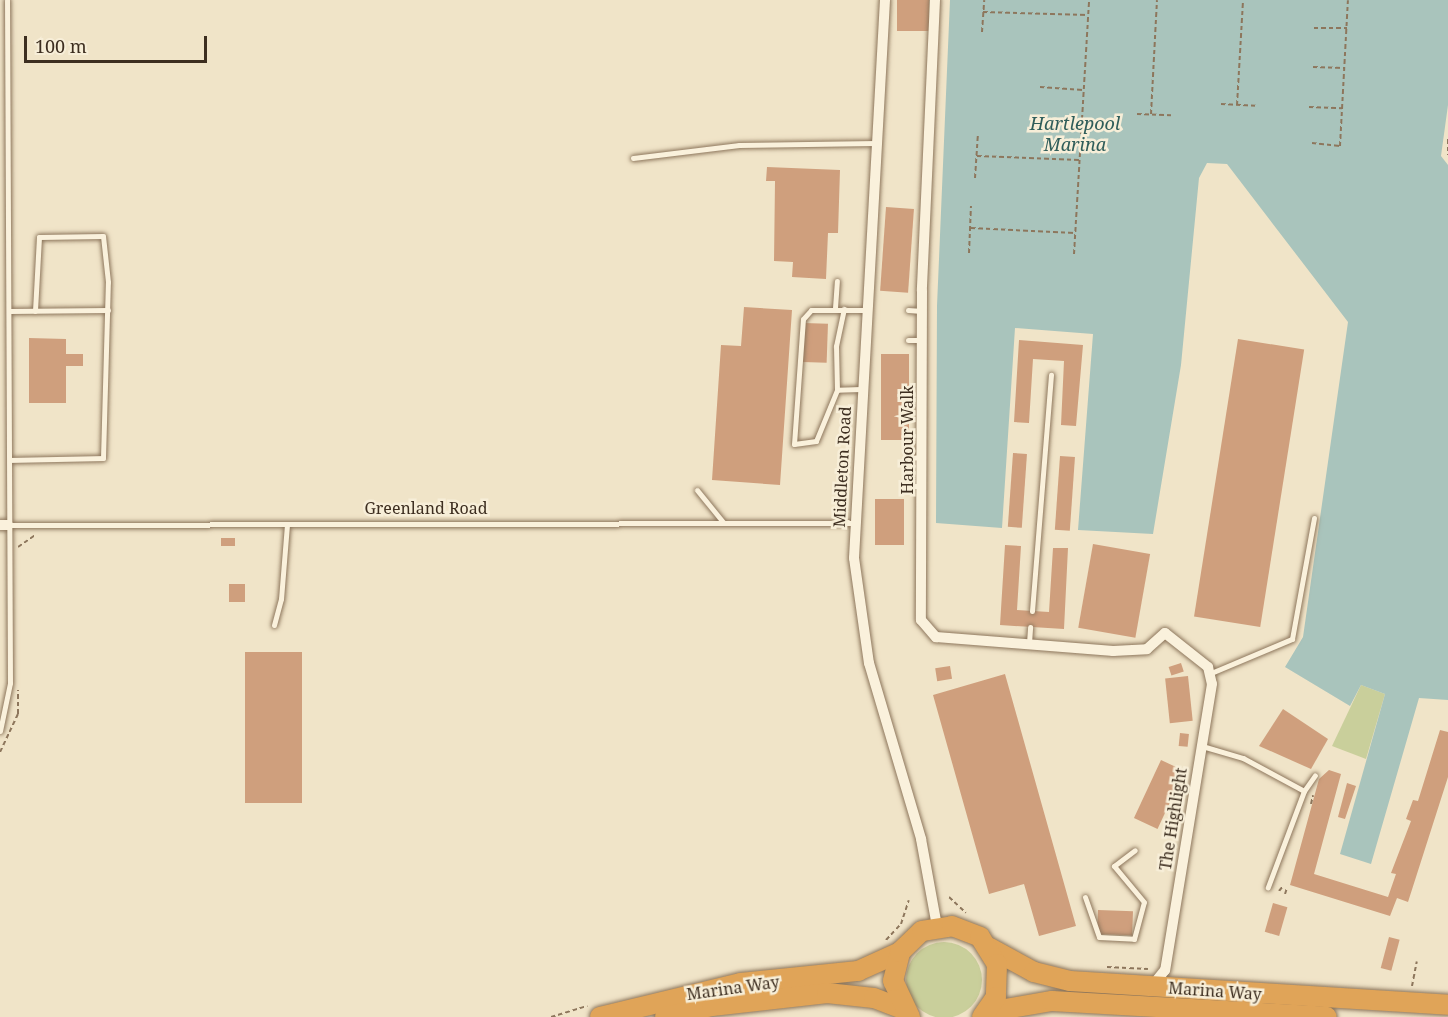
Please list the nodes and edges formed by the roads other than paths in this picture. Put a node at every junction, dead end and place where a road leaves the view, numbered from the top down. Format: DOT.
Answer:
graph roads {
  1 [pos="7,0"];
  2 [pos="885,0"];
  3 [pos="935,0"];
  4 [pos="876,143"];
  5 [pos="633,158"];
  6 [pos="837,281"];
  7 [pos="835,308"];
  8 [pos="844,309"];
  9 [pos="108,310"];
  10 [pos="866,310"];
  11 [pos="908,310"];
  12 [pos="9,311"];
  13 [pos="35,311"];
  14 [pos="922,311"];
  15 [pos="908,340"];
  16 [pos="922,340"];
  17 [pos="1051,375"];
  18 [pos="861,389"];
  19 [pos="837,390"];
  20 [pos="921,457"];
  21 [pos="909,458"];
  22 [pos="10,460"];
  23 [pos="907,486"];
  24 [pos="921,486"];
  25 [pos="697,490"];
  26 [pos="1314,518"];
  27 [pos="723,522"];
  28 [pos="853,523"];
  29 [pos="287,524"];
  30 [pos="4,525"];
  31 [pos="1032,611"];
  32 [pos="274,625"];
  33 [pos="1030,627"];
  34 [pos="1029,643"];
  35 [pos="1211,672"];
  36 [pos="0,731"];
  37 [pos="1200,745"];
  38 [pos="1315,775"];
  39 [pos="1304,791"];
  40 [pos="1135,850"];
  41 [pos="1268,887"];
  42 [pos="1085,897"];
  43 [pos="937,926"];
  44 [pos="990,948"];
  45 [pos="900,952"];
  46 [pos="1165,970"];
  47 [pos="1151,979"];
  48 [pos="1176,989"];
  49 [pos="1448,1005"];
  50 [pos="1190,1009"];
  51 [pos="1132,1011"];
  52 [pos="906,1013"];
  53 [pos="985,1014"];
  54 [pos="600,1017"];
  55 [pos="665,1017"];
  56 [pos="1170,1017"];
  57 [pos="1325,1017"];
  1 -- 12 [label="lane"];
  2 -- 4 [label="street, Middleton Road"];
  3 -- 14 [label="street, Harbour Walk"];
  4 -- 5 [label="lane"];
  4 -- 10 [label="street, Middleton Road"];
  6 -- 7 [label="lane"];
  7 -- 8 [label="lane"];
  7 -- 19 [label="lane"];
  8 -- 10 [label="lane"];
  8 -- 19 [label="lane"];
  9 -- 13 [label="lane"];
  9 -- 13 [label="lane"];
  9 -- 22 [label="lane"];
  10 -- 18 [label="street, Middleton Road"];
  11 -- 14 [label="lane"];
  12 -- 13 [label="lane"];
  12 -- 22 [label="lane"];
  14 -- 16 [label="street, Harbour Walk"];
  15 -- 16 [label="lane"];
  16 -- 20 [label="street, Harbour Walk"];
  17 -- 31 [label="lane"];
  18 -- 19 [label="lane"];
  18 -- 28 [label="street, Middleton Road"];
  20 -- 21 [label="lane"];
  20 -- 24 [label="street, Harbour Walk"];
  22 -- 30 [label="lane"];
  23 -- 24 [label="lane"];
  24 -- 34 [label="street, Harbour Walk"];
  25 -- 27 [label="lane"];
  26 -- 35 [label="lane"];
  27 -- 28 [label="lane, Greenland Road"];
  27 -- 29 [label="lane, Greenland Road"];
  28 -- 43 [label="street, Middleton Road"];
  29 -- 30 [label="lane, Greenland Road"];
  29 -- 32 [label="lane"];
  30 -- 36 [label="lane"];
  33 -- 34 [label="lane"];
  34 -- 35 [label="street, Harbour Walk"];
  35 -- 37 [label="street, The Highlight"];
  37 -- 39 [label="lane"];
  37 -- 46 [label="street, The Highlight"];
  38 -- 39 [label="lane"];
  39 -- 41 [label="lane"];
  40 -- 42 [label="lane"];
  43 -- 44 [label="highway, Marina Way"];
  43 -- 45 [label="highway, Marina Way"];
  44 -- 47 [label="highway, Marina Way"];
  44 -- 53 [label="highway"];
  45 -- 52 [label="highway"];
  45 -- 54 [label="highway, Marina Way"];
  46 -- 47 [label="street"];
  46 -- 48 [label="street"];
  47 -- 48 [label="highway, Marina Way"];
  48 -- 49 [label="highway, Marina Way"];
  50 -- 51 [label="highway, Marina Way"];
  50 -- 56 [label="lane"];
  50 -- 57 [label="highway, Marina Way"];
  51 -- 53 [label="highway, Marina Way"];
  52 -- 55 [label="highway, Marina Way"];
}
